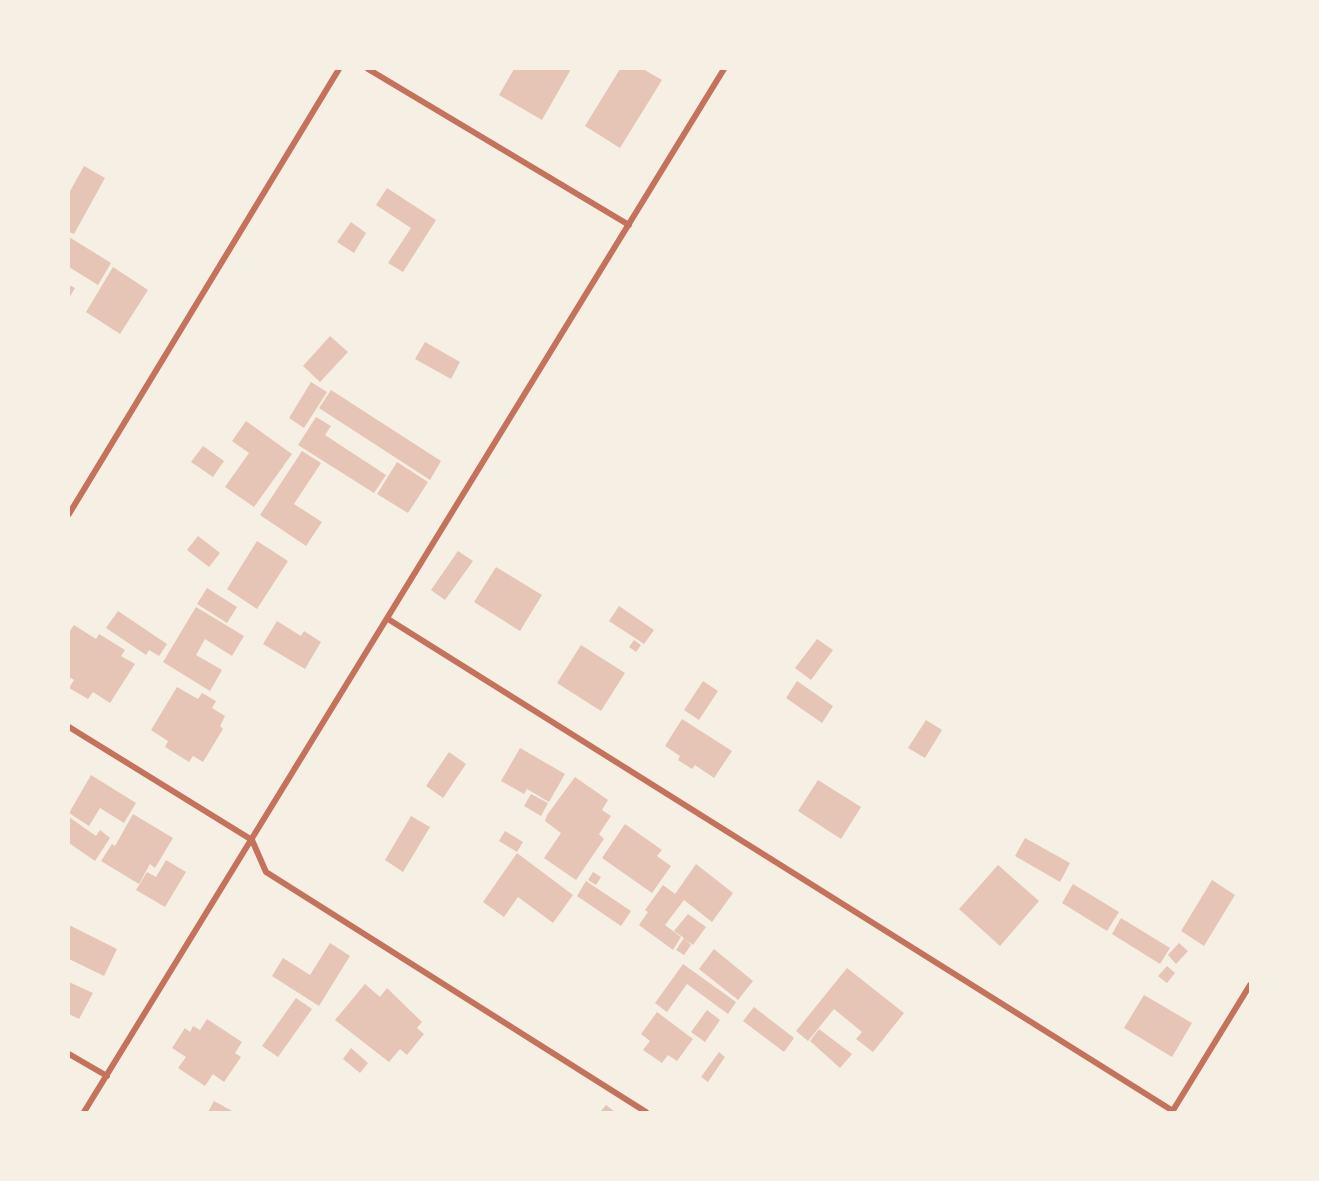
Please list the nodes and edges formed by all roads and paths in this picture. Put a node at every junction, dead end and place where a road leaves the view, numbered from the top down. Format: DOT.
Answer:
graph roads {
  1 [pos="339,69"];
  2 [pos="368,69"];
  3 [pos="724,69"];
  4 [pos="629,225"];
  5 [pos="69,514"];
  6 [pos="388,619"];
  7 [pos="69,727"];
  8 [pos="252,840"];
  9 [pos="1250,985"];
  10 [pos="69,1054"];
  11 [pos="107,1076"];
  12 [pos="84,1112"];
  13 [pos="646,1112"];
  14 [pos="1172,1112"];
  1 -- 5 [label="street"];
  2 -- 4 [label="street"];
  3 -- 4 [label="street"];
  4 -- 6 [label="street"];
  6 -- 8 [label="street"];
  6 -- 14 [label="street"];
  7 -- 8 [label="street"];
  8 -- 11 [label="street"];
  8 -- 13 [label="street"];
  9 -- 14 [label="street"];
  10 -- 11 [label="street"];
  11 -- 12 [label="street"];
}
